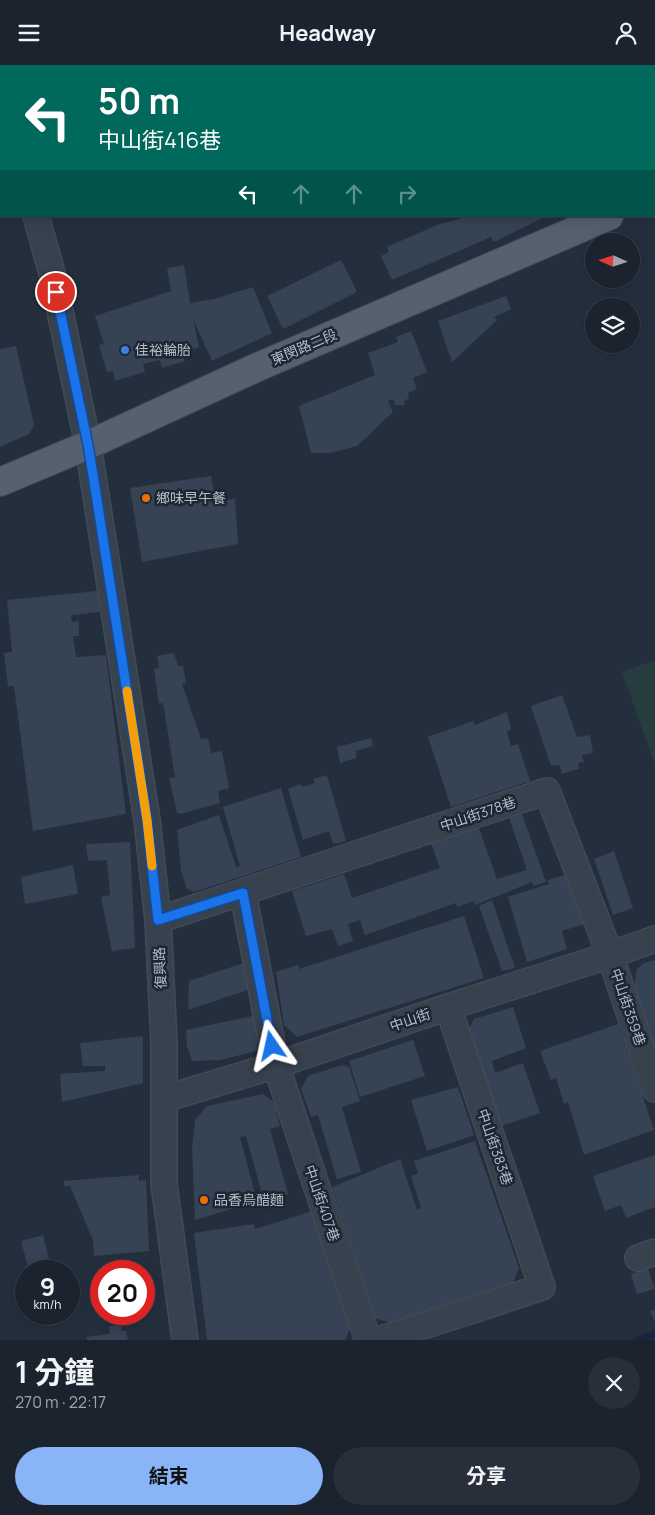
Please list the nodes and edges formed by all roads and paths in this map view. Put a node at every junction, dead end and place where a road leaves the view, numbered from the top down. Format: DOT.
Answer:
graph roads {
  1 [pos="36,217"];
  2 [pos="607,217"];
  3 [pos="88,445"];
  4 [pos="0,482"];
  5 [pos="243,893"];
  6 [pos="158,920"];
  7 [pos="655,939"];
  8 [pos="610,955"];
  9 [pos="448,1007"];
  10 [pos="276,1065"];
  11 [pos="655,1089"];
  12 [pos="164,1099"];
  13 [pos="185,1340"];
  14 [pos="368,1340"];
  15 [pos="378,1340"];
  1 -- 3 [label="street, 復興路"];
  2 -- 3 [label="main road, 東閔路二段"];
  3 -- 4 [label="main road, 東閔路二段"];
  3 -- 6 [label="street, 復興路"];
  5 -- 6 [label="street"];
  5 -- 8 [label="street, 中山街378巷"];
  5 -- 10 [label="street, 中山街407巷"];
  6 -- 12 [label="street, 復興路"];
  7 -- 8 [label="street, 中山街"];
  8 -- 9 [label="street, 中山街"];
  8 -- 11 [label="street, 中山街359巷"];
  9 -- 10 [label="street, 中山街"];
  9 -- 15 [label="street, 中山街383巷"];
  10 -- 12 [label="street, 中山街"];
  10 -- 14 [label="street, 中山街407巷"];
  12 -- 13 [label="street, 復興路"];
}
